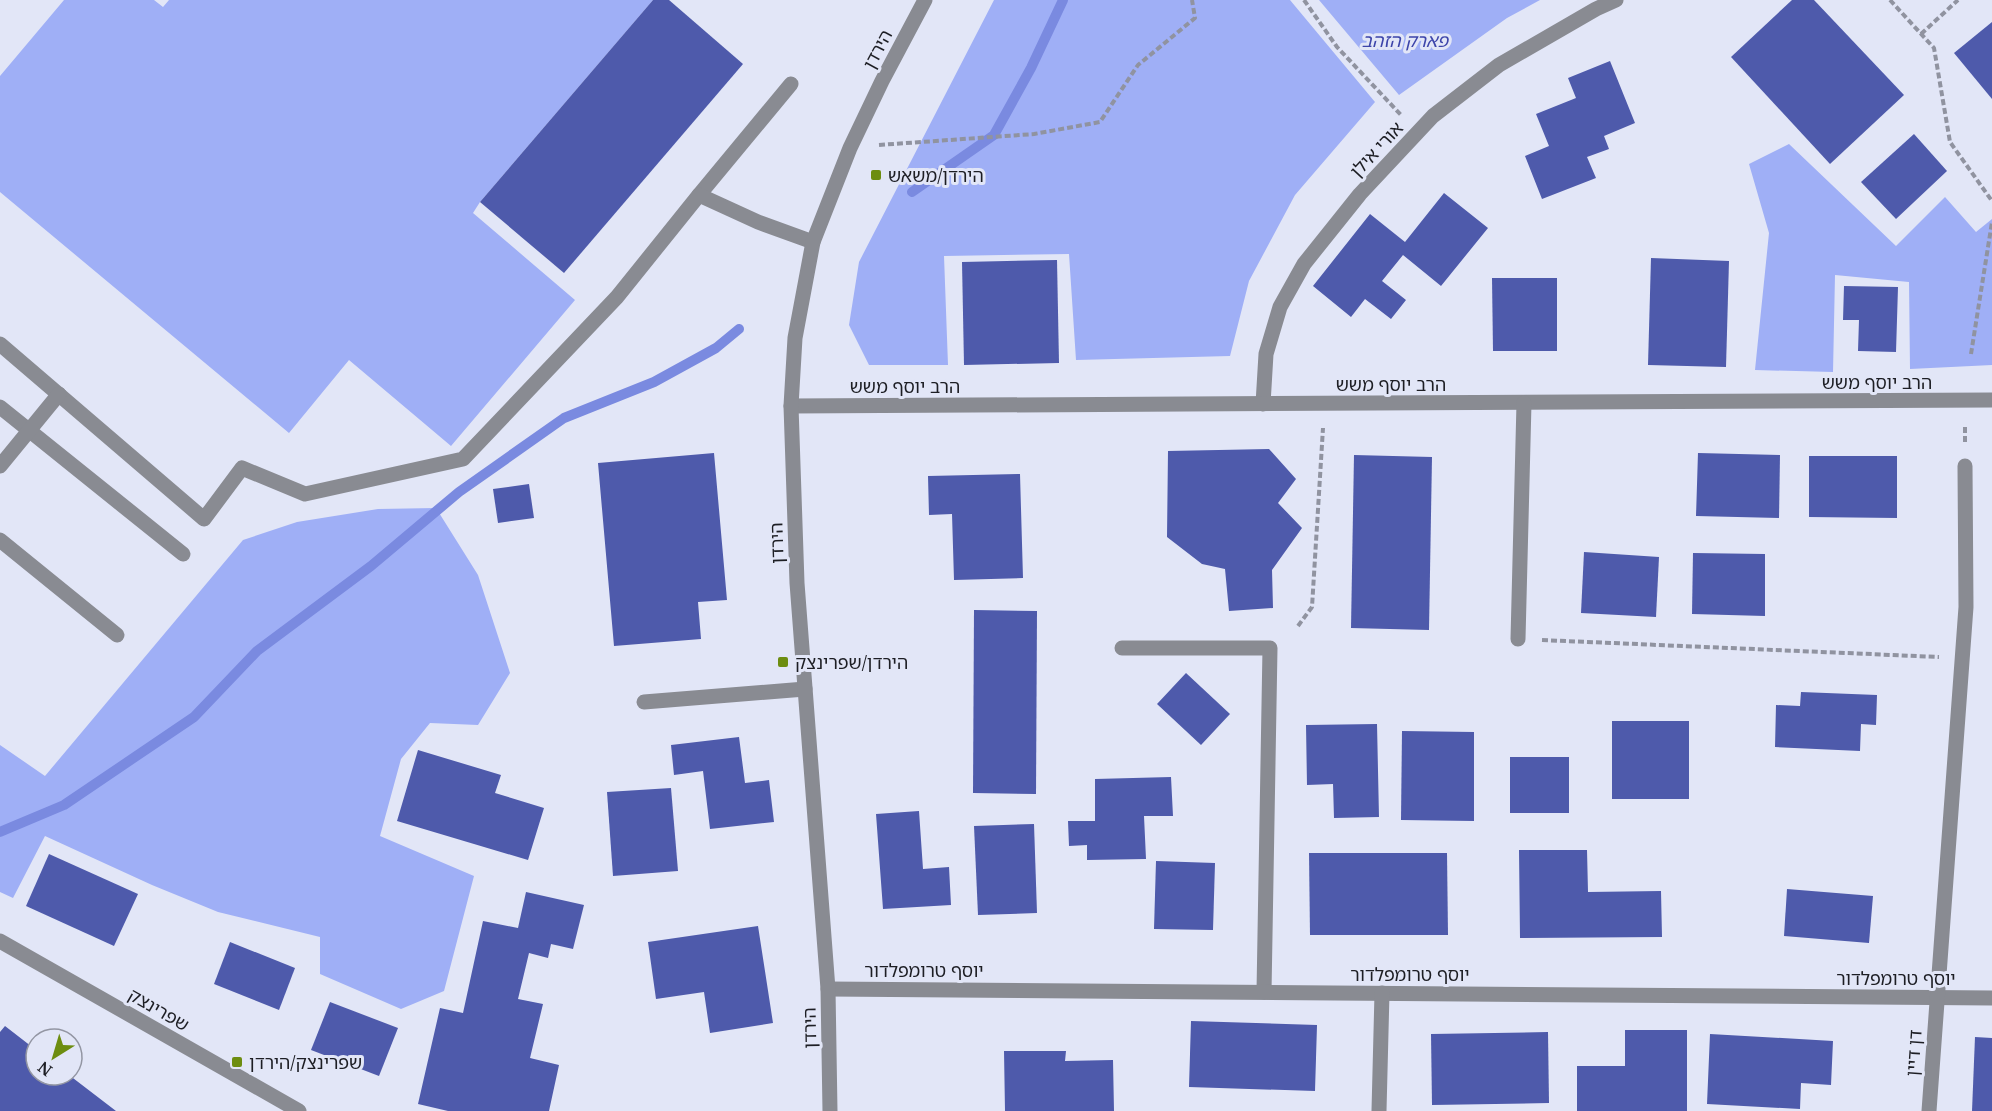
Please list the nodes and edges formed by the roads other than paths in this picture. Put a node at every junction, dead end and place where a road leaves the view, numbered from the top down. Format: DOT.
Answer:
graph roads {
  1 [pos="925,0"];
  2 [pos="1616,0"];
  3 [pos="1594,5"];
  4 [pos="791,84"];
  5 [pos="699,195"];
  6 [pos="813,242"];
  7 [pos="0,344"];
  8 [pos="59,394"];
  9 [pos="1992,399"];
  10 [pos="1524,403"];
  11 [pos="1263,404"];
  12 [pos="790,406"];
  13 [pos="0,407"];
  14 [pos="28,430"];
  15 [pos="0,466"];
  16 [pos="1965,466"];
  17 [pos="0,540"];
  18 [pos="183,554"];
  19 [pos="117,634"];
  20 [pos="1518,639"];
  21 [pos="1122,648"];
  22 [pos="805,689"];
  23 [pos="644,702"];
  24 [pos="0,941"];
  25 [pos="828,989"];
  26 [pos="1264,992"];
  27 [pos="1382,993"];
  28 [pos="1936,997"];
  29 [pos="1992,998"];
  30 [pos="299,1111"];
  31 [pos="830,1111"];
  32 [pos="1379,1111"];
  33 [pos="1929,1111"];
  1 -- 6 [label="street, הירדן"];
  2 -- 3 [label="street, אורי אילן"];
  3 -- 11 [label="street, אורי אילן"];
  4 -- 5 [label="street"];
  5 -- 6 [label="street"];
  5 -- 8 [label="street"];
  6 -- 12 [label="street, הירדן"];
  7 -- 8 [label="street"];
  8 -- 14 [label="street"];
  9 -- 10 [label="street, הרב יוסף משש"];
  10 -- 11 [label="street, הרב יוסף משש"];
  10 -- 20 [label="street"];
  11 -- 12 [label="street, הרב יוסף משש"];
  12 -- 22 [label="street, הירדן"];
  13 -- 14 [label="street"];
  14 -- 15 [label="street"];
  14 -- 18 [label="street"];
  16 -- 28 [label="street, דן דיין"];
  17 -- 19 [label="street"];
  21 -- 26 [label="street"];
  22 -- 23 [label="street"];
  22 -- 25 [label="street, הירדן"];
  24 -- 30 [label="street, שפרינצק"];
  25 -- 26 [label="street, יוסף טרומפלדור"];
  25 -- 31 [label="street, הירדן"];
  26 -- 27 [label="street, יוסף טרומפלדור"];
  27 -- 28 [label="street, יוסף טרומפלדור"];
  27 -- 32 [label="street"];
  28 -- 29 [label="street, יוסף טרומפלדור"];
  28 -- 33 [label="street, דן דיין"];
}
